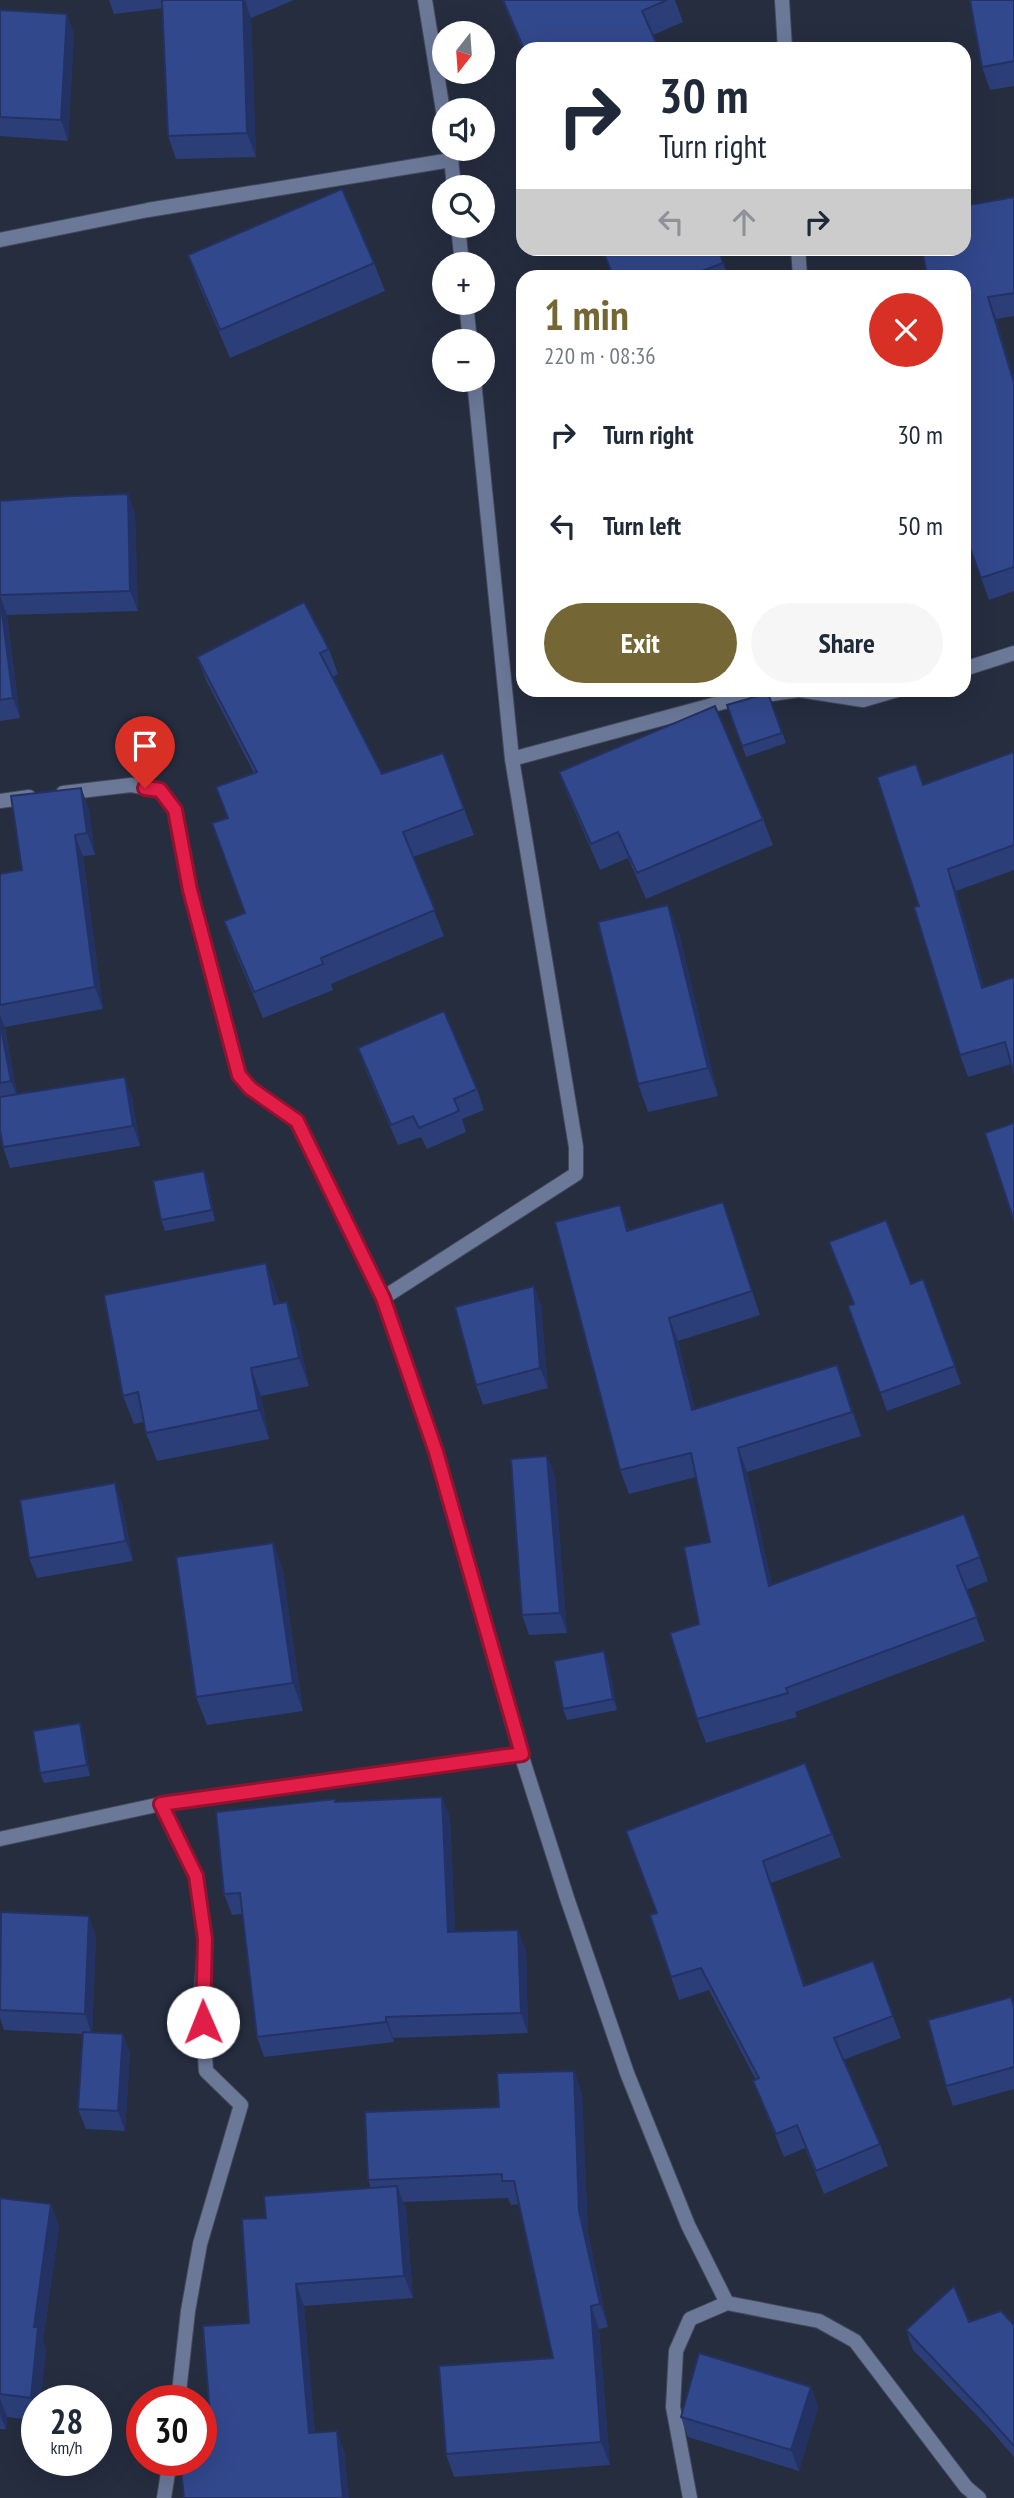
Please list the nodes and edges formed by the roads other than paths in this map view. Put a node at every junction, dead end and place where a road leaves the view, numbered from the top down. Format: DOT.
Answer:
graph roads {
  1 [pos="425,0"];
  2 [pos="782,0"];
  3 [pos="785,42"];
  4 [pos="441,98"];
  5 [pos="432,157"];
  6 [pos="0,240"];
  7 [pos="475,392"];
  8 [pos="1014,653"];
  9 [pos="971,667"];
  10 [pos="758,697"];
  11 [pos="844,697"];
  12 [pos="873,697"];
  13 [pos="512,759"];
  14 [pos="0,801"];
  15 [pos="383,1298"];
  16 [pos="522,1754"];
  17 [pos="161,1804"];
  18 [pos="0,1839"];
  19 [pos="727,2304"];
  20 [pos="180,2385"];
  21 [pos="167,2476"];
  22 [pos="164,2498"];
  23 [pos="690,2498"];
  24 [pos="979,2498"];
  1 -- 4 [label="street"];
  2 -- 3 [label="street"];
  5 -- 6 [label="street"];
  7 -- 13 [label="street"];
  8 -- 9 [label="street"];
  10 -- 13 [label="street"];
  11 -- 12 [label="street"];
  13 -- 15 [label="street"];
  14 -- 15 [label="street"];
  15 -- 16 [label="street"];
  16 -- 17 [label="street"];
  16 -- 19 [label="street"];
  17 -- 18 [label="street"];
  17 -- 20 [label="street"];
  19 -- 23 [label="street"];
  19 -- 24 [label="street"];
  21 -- 22 [label="street"];
}
